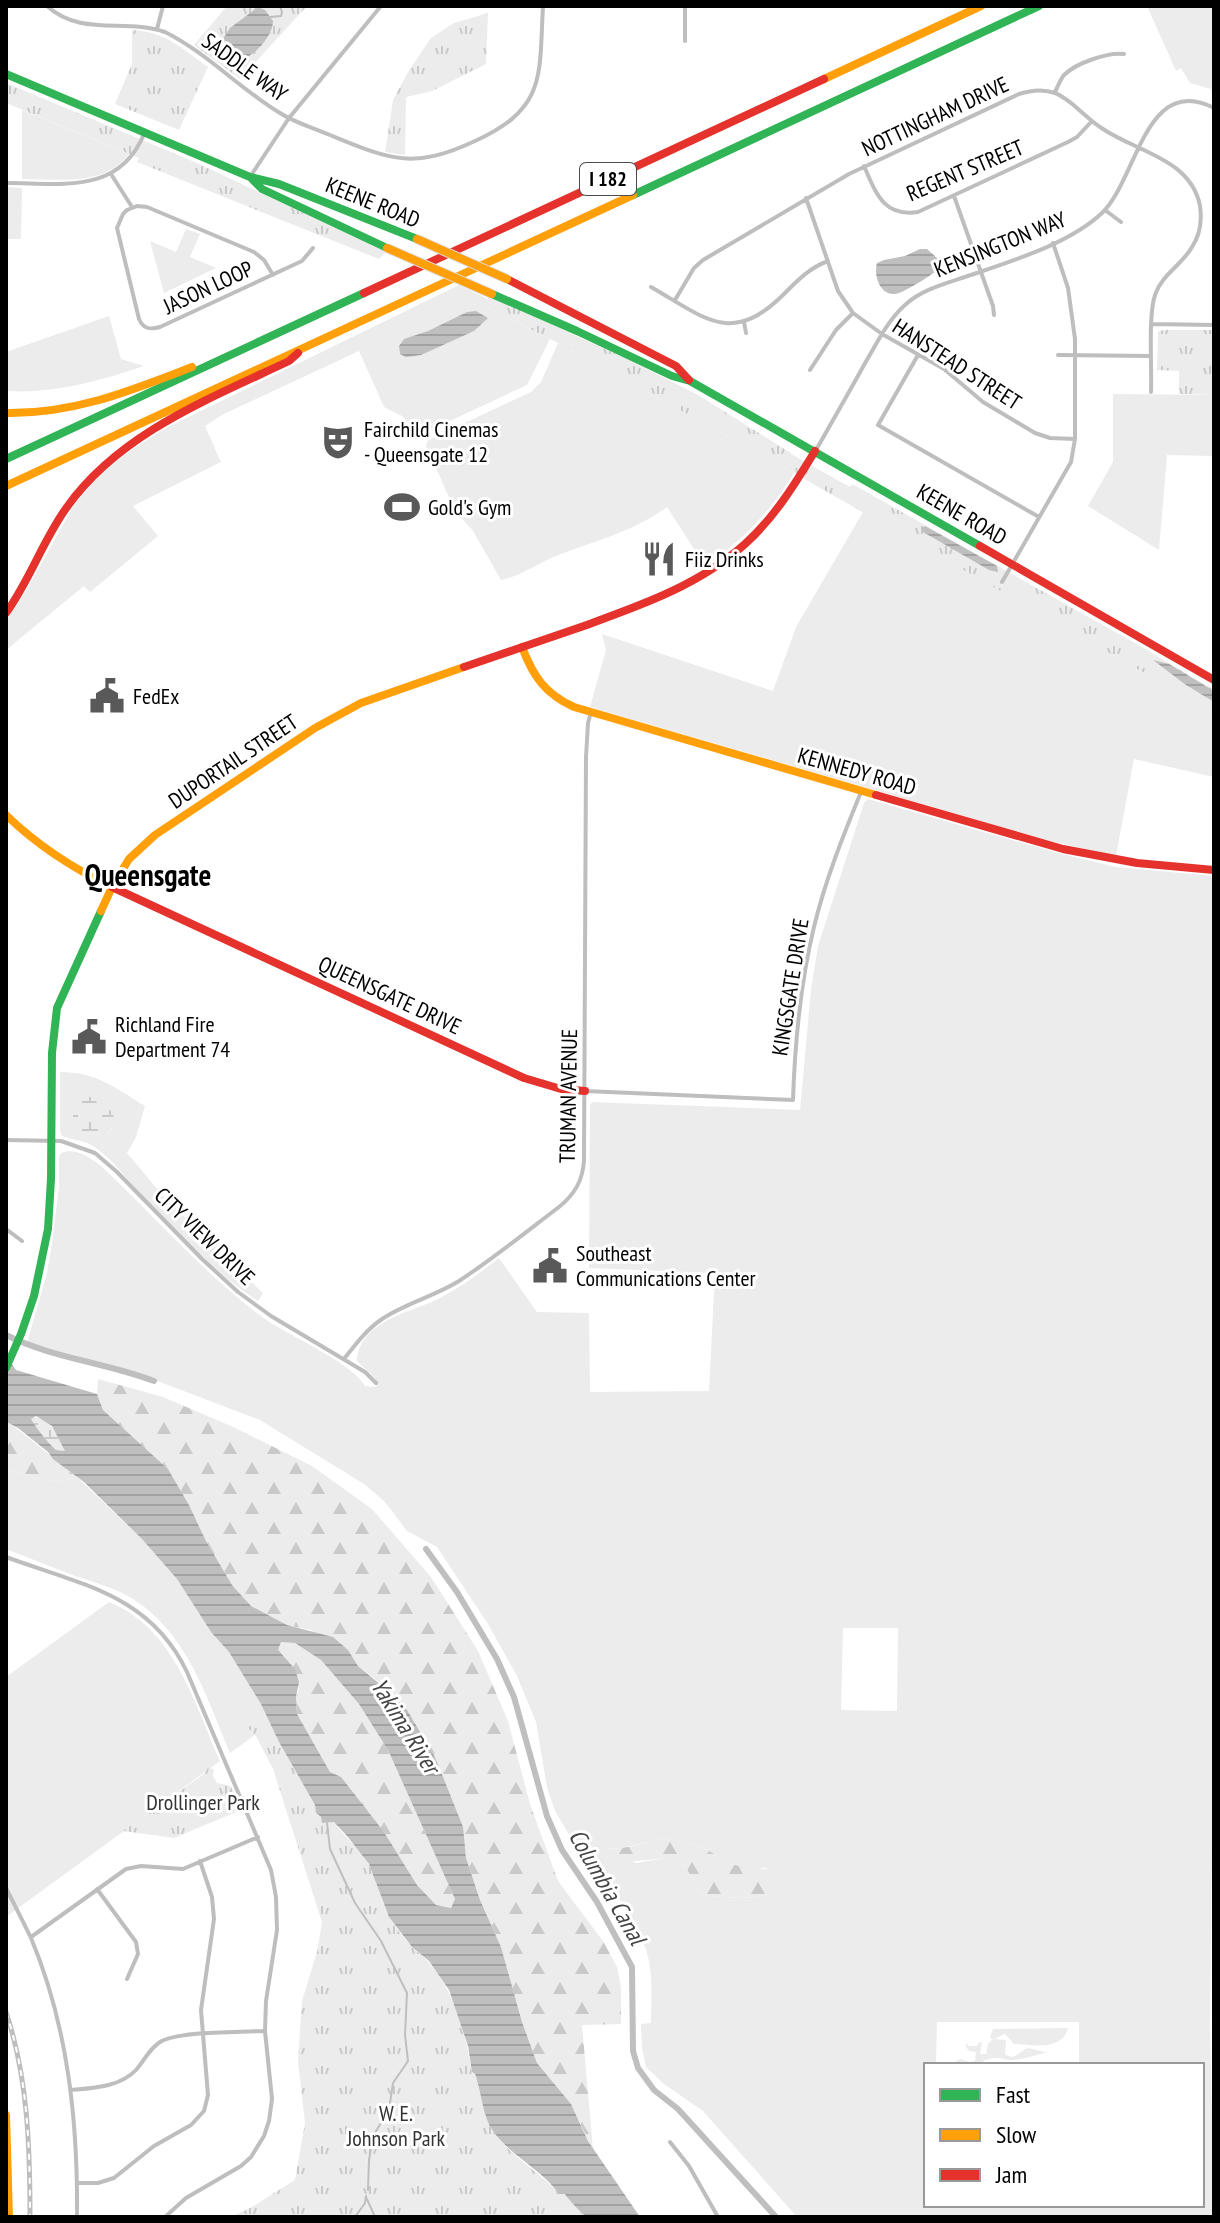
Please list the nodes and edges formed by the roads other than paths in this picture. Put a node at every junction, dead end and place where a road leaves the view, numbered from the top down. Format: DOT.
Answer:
graph roads {
  1 [pos="47,6"];
  2 [pos="163,6"];
  3 [pos="381,6"];
  4 [pos="543,6"];
  5 [pos="685,6"];
  6 [pos="981,6"];
  7 [pos="1039,6"];
  8 [pos="157,29"];
  9 [pos="685,41"];
  10 [pos="1124,54"];
  11 [pos="6,74"];
  12 [pos="1055,92"];
  13 [pos="1214,108"];
  14 [pos="289,118"];
  15 [pos="1092,121"];
  16 [pos="145,131"];
  17 [pos="1139,148"];
  18 [pos="864,166"];
  19 [pos="111,174"];
  20 [pos="250,177"];
  21 [pos="6,183"];
  22 [pos="954,196"];
  23 [pos="806,198"];
  24 [pos="132,207"];
  25 [pos="1105,210"];
  26 [pos="1121,222"];
  27 [pos="1053,243"];
  28 [pos="313,248"];
  29 [pos="828,261"];
  30 [pos="980,272"];
  31 [pos="273,275"];
  32 [pos="651,287"];
  33 [pos="675,300"];
  34 [pos="853,313"];
  35 [pos="994,315"];
  36 [pos="545,316"];
  37 [pos="588,320"];
  38 [pos="744,322"];
  39 [pos="1152,324"];
  40 [pos="1214,325"];
  41 [pos="746,333"];
  42 [pos="882,334"];
  43 [pos="310,344"];
  44 [pos="234,353"];
  45 [pos="918,354"];
  46 [pos="1058,355"];
  47 [pos="1076,355"];
  48 [pos="1152,356"];
  49 [pos="810,370"];
  50 [pos="690,381"];
  51 [pos="1151,392"];
  52 [pos="6,413"];
  53 [pos="1075,439"];
  54 [pos="815,451"];
  55 [pos="6,459"];
  56 [pos="6,486"];
  57 [pos="1039,517"];
  58 [pos="1011,563"];
  59 [pos="1002,582"];
  60 [pos="6,613"];
  61 [pos="522,647"];
  62 [pos="1214,680"];
  63 [pos="591,712"];
  64 [pos="861,792"];
  65 [pos="6,815"];
  66 [pos="1214,870"];
  67 [pos="112,887"];
  68 [pos="585,1091"];
  69 [pos="793,1100"];
  70 [pos="6,1140"];
  71 [pos="52,1140"];
  72 [pos="6,1229"];
  73 [pos="22,1241"];
  74 [pos="344,1359"];
  75 [pos="6,1368"];
  76 [pos="376,1383"];
  77 [pos="6,1557"];
  78 [pos="258,1837"];
  79 [pos="200,1861"];
  80 [pos="6,1888"];
  81 [pos="97,1889"];
  82 [pos="31,1937"];
  83 [pos="127,1979"];
  84 [pos="265,2031"];
  85 [pos="201,2035"];
  86 [pos="71,2090"];
  87 [pos="6,2115"];
  88 [pos="670,2142"];
  89 [pos="77,2183"];
  90 [pos="9,2217"];
  91 [pos="77,2217"];
  92 [pos="165,2217"];
  93 [pos="718,2217"];
  1 -- 8 [label="street, SADDLE WAY"];
  2 -- 8 [label="street"];
  3 -- 14 [label="street"];
  4 -- 14 [label="street, SADDLE WAY"];
  5 -- 9 [label="street"];
  6 -- 44 [label="main road, I 182"];
  7 -- 43 [label="main road, I 182"];
  8 -- 14 [label="street, SADDLE WAY"];
  10 -- 12 [label="street"];
  11 -- 16 [label="main road, KEENE ROAD"];
  12 -- 15 [label="street"];
  12 -- 18 [label="street, NOTTINGHAM DRIVE"];
  13 -- 17 [label="street, KENSINGTON WAY"];
  14 -- 20 [label="street"];
  15 -- 17 [label="street"];
  15 -- 22 [label="street, REGENT STREET"];
  16 -- 19 [label="street"];
  16 -- 20 [label="main road, KEENE ROAD"];
  17 -- 25 [label="street, KENSINGTON WAY"];
  17 -- 39 [label="street"];
  18 -- 22 [label="street, REGENT STREET"];
  18 -- 23 [label="street, NOTTINGHAM DRIVE"];
  19 -- 21 [label="street"];
  19 -- 24 [label="street"];
  20 -- 36 [label="main road, KEENE ROAD, bridge"];
  20 -- 37 [label="main road, KEENE ROAD, bridge"];
  22 -- 30 [label="street"];
  23 -- 29 [label="street, HANSTEAD STREET"];
  23 -- 33 [label="street, NOTTINGHAM DRIVE"];
  24 -- 31 [label="street, JASON LOOP"];
  24 -- 31 [label="street, JASON LOOP"];
  25 -- 26 [label="street"];
  25 -- 27 [label="street, KENSINGTON WAY"];
  27 -- 30 [label="street, KENSINGTON WAY"];
  27 -- 47 [label="street"];
  28 -- 31 [label="street, JASON LOOP"];
  29 -- 34 [label="street, HANSTEAD STREET"];
  29 -- 38 [label="street"];
  30 -- 35 [label="street"];
  30 -- 42 [label="street, KENSINGTON WAY"];
  32 -- 33 [label="street"];
  33 -- 38 [label="street"];
  34 -- 42 [label="street, HANSTEAD STREET"];
  34 -- 49 [label="street"];
  36 -- 37 [label="main road"];
  36 -- 50 [label="main road, KEENE ROAD"];
  37 -- 50 [label="main road, KEENE ROAD"];
  38 -- 41 [label="street"];
  39 -- 40 [label="street"];
  39 -- 48 [label="street"];
  42 -- 45 [label="street, HANSTEAD STREET"];
  42 -- 54 [label="street, KENSINGTON WAY"];
  43 -- 56 [label="main road, I 182"];
  43 -- 60 [label="main road"];
  44 -- 52 [label="main road"];
  44 -- 55 [label="main road, I 182"];
  45 -- 53 [label="street, HANSTEAD STREET"];
  45 -- 57 [label="street"];
  46 -- 47 [label="street"];
  47 -- 48 [label="street"];
  47 -- 53 [label="street"];
  48 -- 51 [label="street"];
  50 -- 54 [label="main road, KEENE ROAD"];
  53 -- 57 [label="street"];
  54 -- 58 [label="main road, KEENE ROAD"];
  54 -- 61 [label="main road, DUPORTAIL STREET"];
  57 -- 58 [label="street"];
  58 -- 59 [label="street"];
  58 -- 62 [label="main road, KEENE ROAD"];
  61 -- 63 [label="main road, KENNEDY ROAD"];
  61 -- 67 [label="main road, DUPORTAIL STREET"];
  63 -- 64 [label="main road, KENNEDY ROAD"];
  63 -- 68 [label="street, TRUMAN AVENUE"];
  64 -- 66 [label="main road, KENNEDY ROAD"];
  64 -- 69 [label="street, KINGSGATE DRIVE"];
  65 -- 67 [label="main road, QUEENSGATE DRIVE"];
  67 -- 68 [label="main road, QUEENSGATE DRIVE"];
  67 -- 71 [label="main road, DUPORTAIL STREET"];
  68 -- 69 [label="street, QUEENSGATE DRIVE"];
  68 -- 74 [label="street, TRUMAN AVENUE"];
  70 -- 71 [label="street, CITY VIEW DRIVE"];
  71 -- 74 [label="street, CITY VIEW DRIVE"];
  71 -- 75 [label="main road, DUPORTAIL STREET"];
  72 -- 73 [label="street"];
  74 -- 76 [label="street, CITY VIEW DRIVE"];
  77 -- 78 [label="street"];
  78 -- 79 [label="street"];
  78 -- 84 [label="street"];
  79 -- 81 [label="street"];
  79 -- 85 [label="street"];
  80 -- 82 [label="street"];
  81 -- 82 [label="street"];
  81 -- 83 [label="street"];
  82 -- 86 [label="street"];
  84 -- 85 [label="street"];
  84 -- 92 [label="street"];
  85 -- 86 [label="street"];
  85 -- 89 [label="street"];
  86 -- 89 [label="street"];
  87 -- 90 [label="main road"];
  88 -- 93 [label="street"];
  89 -- 91 [label="street"];
}
